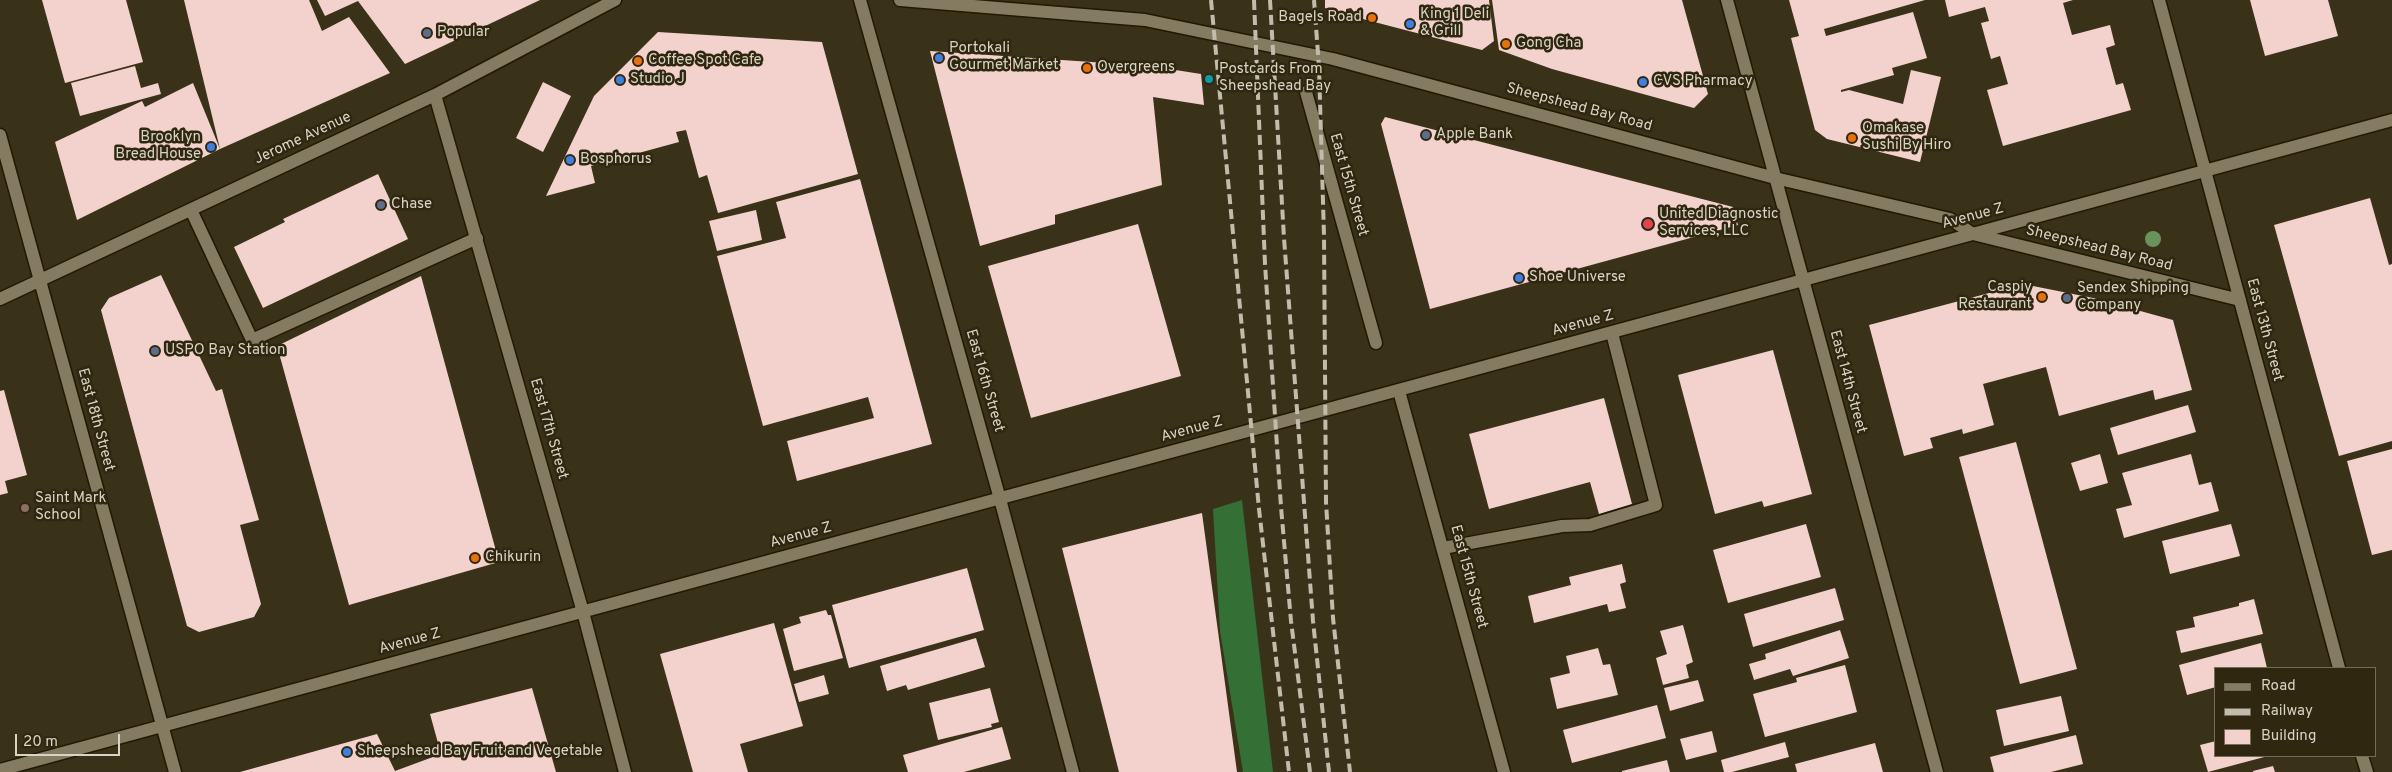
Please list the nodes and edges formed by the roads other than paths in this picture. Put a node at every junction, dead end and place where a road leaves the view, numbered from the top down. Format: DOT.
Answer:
graph roads {
  1 [pos="616,0"];
  2 [pos="860,0"];
  3 [pos="900,0"];
  4 [pos="1728,0"];
  5 [pos="2159,0"];
  6 [pos="1306,92"];
  7 [pos="435,95"];
  8 [pos="2392,120"];
  9 [pos="0,135"];
  10 [pos="2205,171"];
  11 [pos="1775,178"];
  12 [pos="190,210"];
  13 [pos="1973,234"];
  14 [pos="477,238"];
  15 [pos="1803,280"];
  16 [pos="39,281"];
  17 [pos="0,299"];
  18 [pos="2240,300"];
  19 [pos="1612,333"];
  20 [pos="1376,344"];
  21 [pos="1399,391"];
  22 [pos="1000,499"];
  23 [pos="1443,548"];
  24 [pos="582,612"];
  25 [pos="2339,667"];
  26 [pos="162,726"];
  27 [pos="2362,757"];
  28 [pos="0,770"];
  29 [pos="174,772"];
  30 [pos="625,772"];
  31 [pos="1073,772"];
  32 [pos="1504,772"];
  33 [pos="1937,772"];
  34 [pos="2367,772"];
  1 -- 7 [label="street, Jerome Avenue"];
  2 -- 22 [label="street, East 16th Street"];
  3 -- 11 [label="street, Sheepshead Bay Road"];
  4 -- 11 [label="street, East 14th Street"];
  5 -- 10 [label="street, East 13th Street"];
  6 -- 20 [label="street, East 15th Street"];
  7 -- 12 [label="street, Jerome Avenue"];
  7 -- 14 [label="street, East 17th Street"];
  8 -- 10 [label="street, Avenue Z"];
  9 -- 16 [label="street, East 18th Street"];
  10 -- 13 [label="street, Avenue Z"];
  10 -- 18 [label="street, East 13th Street"];
  11 -- 13 [label="street, Sheepshead Bay Road"];
  11 -- 15 [label="street, East 14th Street"];
  12 -- 14 [label="street"];
  12 -- 16 [label="street, Jerome Avenue"];
  13 -- 15 [label="street, Avenue Z"];
  13 -- 18 [label="street, Sheepshead Bay Road"];
  14 -- 24 [label="street, East 17th Street"];
  15 -- 19 [label="street, Avenue Z"];
  15 -- 33 [label="street, East 14th Street"];
  16 -- 17 [label="street, Jerome Avenue"];
  16 -- 26 [label="street, East 18th Street"];
  18 -- 25 [label="street, East 13th Street"];
  19 -- 21 [label="street, Avenue Z"];
  19 -- 23 [label="street"];
  21 -- 22 [label="street, Avenue Z"];
  21 -- 23 [label="street, East 15th Street"];
  22 -- 24 [label="street, Avenue Z"];
  22 -- 31 [label="street, East 16th Street"];
  23 -- 32 [label="street, East 15th Street"];
  24 -- 26 [label="street, Avenue Z"];
  24 -- 30 [label="street, East 17th Street"];
  26 -- 28 [label="street, Avenue Z"];
  26 -- 29 [label="street, East 18th Street"];
  27 -- 34 [label="street"];
}
